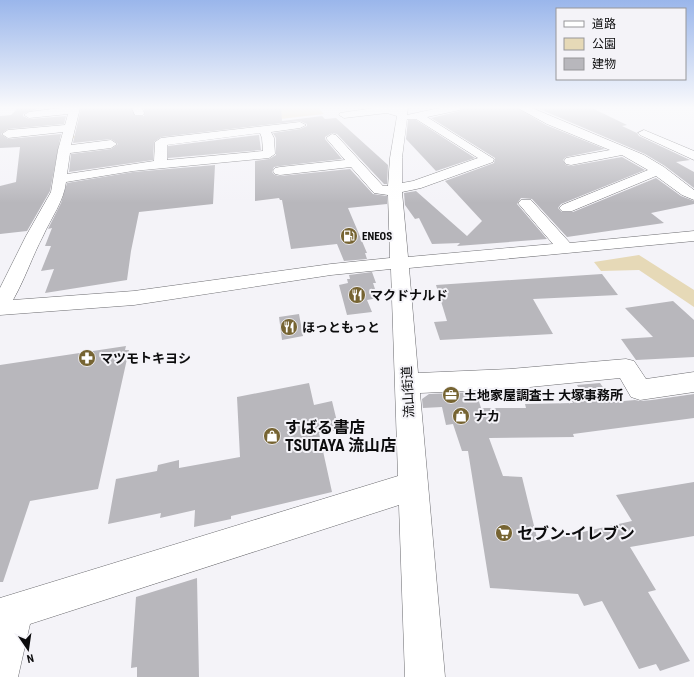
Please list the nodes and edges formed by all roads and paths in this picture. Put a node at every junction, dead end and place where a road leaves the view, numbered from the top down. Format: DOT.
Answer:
graph roads {
  1 [pos="68,140"];
  2 [pos="182,140"];
  3 [pos="268,140"];
  4 [pos="333,140"];
  5 [pos="399,140"];
  6 [pos="456,140"];
  7 [pos="594,140"];
  8 [pos="658,140"];
  9 [pos="111,144"];
  10 [pos="623,151"];
  11 [pos="694,156"];
  12 [pos="571,161"];
  13 [pos="354,163"];
  14 [pos="694,163"];
  15 [pos="65,164"];
  16 [pos="160,164"];
  17 [pos="658,170"];
  18 [pos="280,171"];
  19 [pos="694,182"];
  20 [pos="677,185"];
  21 [pos="395,190"];
  22 [pos="694,196"];
  23 [pos="526,203"];
  24 [pos="567,208"];
  25 [pos="694,236"];
  26 [pos="566,249"];
  27 [pos="400,262"];
  28 [pos="0,304"];
  29 [pos="0,308"];
  30 [pos="694,382"];
  31 [pos="407,383"];
  32 [pos="413,486"];
  33 [pos="8,614"];
  34 [pos="0,673"];
  35 [pos="425,677"];
  1 -- 15 [label="street"];
  2 -- 16 [label="street"];
  3 -- 16 [label="street"];
  4 -- 13 [label="street"];
  5 -- 21 [label="street, 流山街道"];
  6 -- 21 [label="street"];
  7 -- 10 [label="street"];
  8 -- 11 [label="street"];
  9 -- 15 [label="street"];
  10 -- 12 [label="street"];
  10 -- 17 [label="street"];
  13 -- 18 [label="street"];
  13 -- 21 [label="street"];
  14 -- 17 [label="street"];
  15 -- 16 [label="street"];
  15 -- 28 [label="street"];
  17 -- 20 [label="street"];
  17 -- 24 [label="street"];
  19 -- 20 [label="street"];
  20 -- 22 [label="street"];
  21 -- 27 [label="street, 流山街道"];
  23 -- 26 [label="street"];
  25 -- 26 [label="street"];
  26 -- 27 [label="street"];
  27 -- 29 [label="street"];
  27 -- 31 [label="street, 流山街道"];
  30 -- 31 [label="street"];
  31 -- 32 [label="street, 流山街道"];
  32 -- 33 [label="street"];
  32 -- 35 [label="street, 流山街道"];
  33 -- 34 [label="street"];
}
